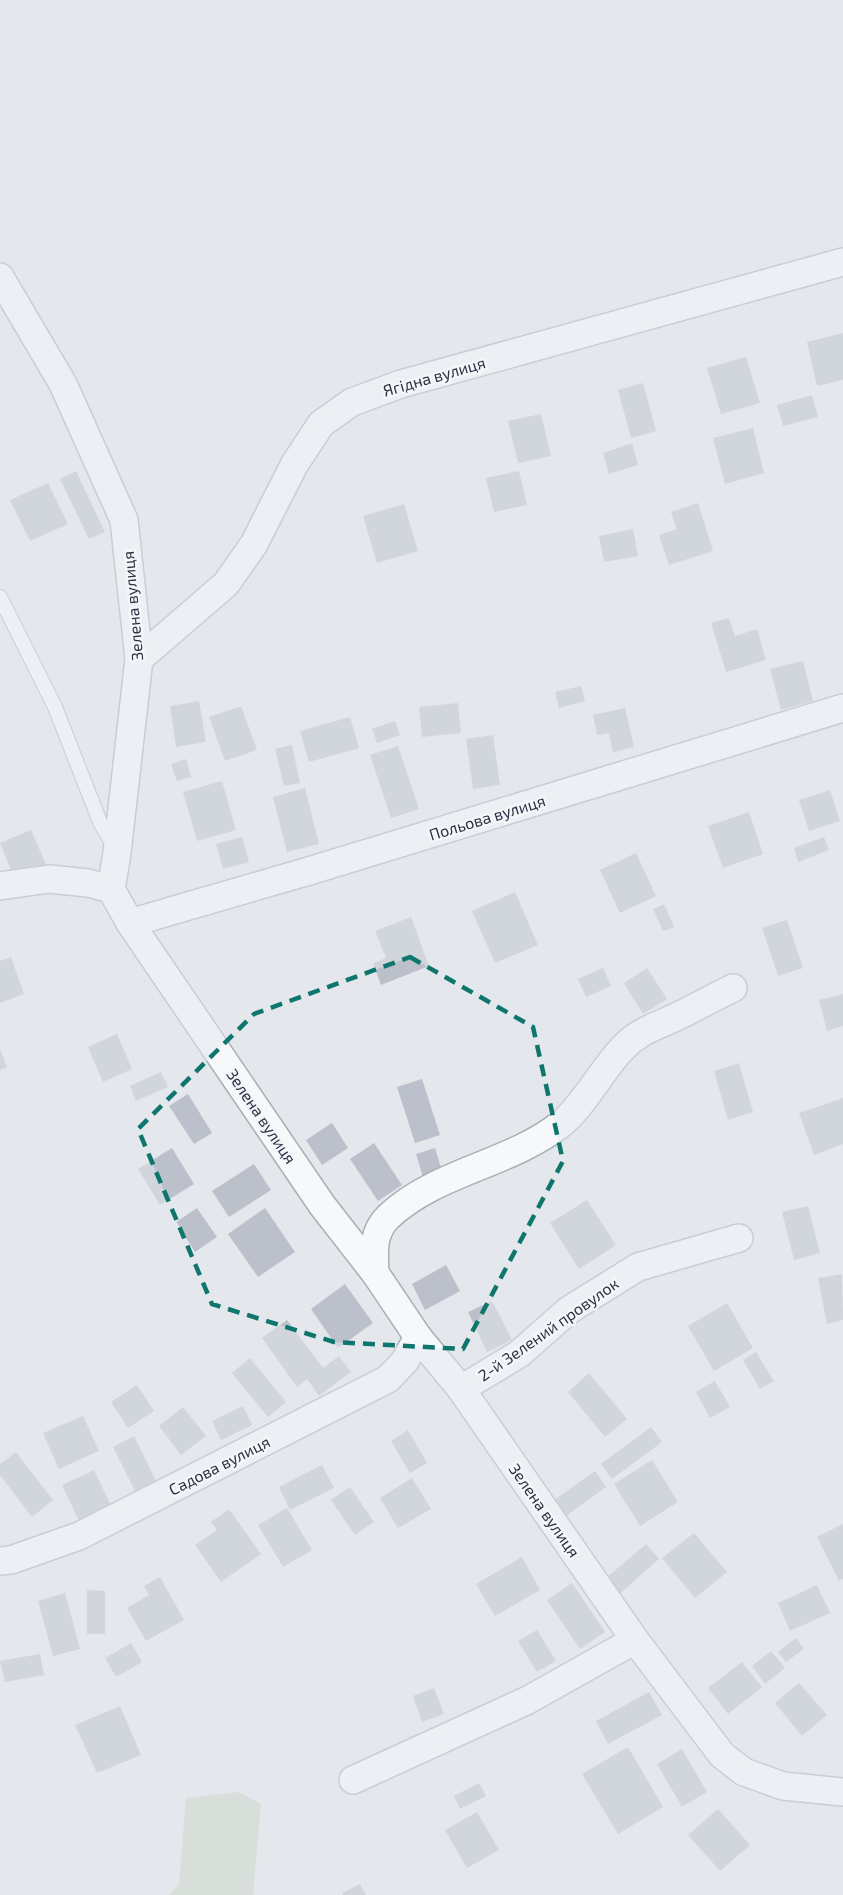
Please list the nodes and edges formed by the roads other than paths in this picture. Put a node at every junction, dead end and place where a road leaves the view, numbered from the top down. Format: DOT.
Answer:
graph roads {
  1 [pos="843,262"];
  2 [pos="0,277"];
  3 [pos="0,597"];
  4 [pos="139,659"];
  5 [pos="843,708"];
  6 [pos="117,853"];
  7 [pos="0,886"];
  8 [pos="111,889"];
  9 [pos="129,923"];
  10 [pos="733,988"];
  11 [pos="739,1238"];
  12 [pos="375,1273"];
  13 [pos="418,1337"];
  14 [pos="461,1389"];
  15 [pos="0,1561"];
  16 [pos="635,1640"];
  17 [pos="353,1780"];
  18 [pos="843,1792"];
  1 -- 4 [label="street, Ягідна вулиця"];
  2 -- 4 [label="street, Зелена вулиця"];
  3 -- 6 [label="lane"];
  4 -- 6 [label="street, Зелена вулиця"];
  5 -- 9 [label="street, Польова вулиця"];
  6 -- 8 [label="street, Зелена вулиця"];
  7 -- 8 [label="street"];
  8 -- 9 [label="street, Зелена вулиця"];
  9 -- 12 [label="street, Зелена вулиця"];
  10 -- 12 [label="street"];
  11 -- 14 [label="street, 2-й Зелений провулок"];
  12 -- 13 [label="street, Зелена вулиця"];
  13 -- 14 [label="street, Зелена вулиця"];
  13 -- 15 [label="street, Садова вулиця"];
  14 -- 16 [label="street, Зелена вулиця"];
  16 -- 17 [label="street"];
  16 -- 18 [label="street, Зелена вулиця"];
}
